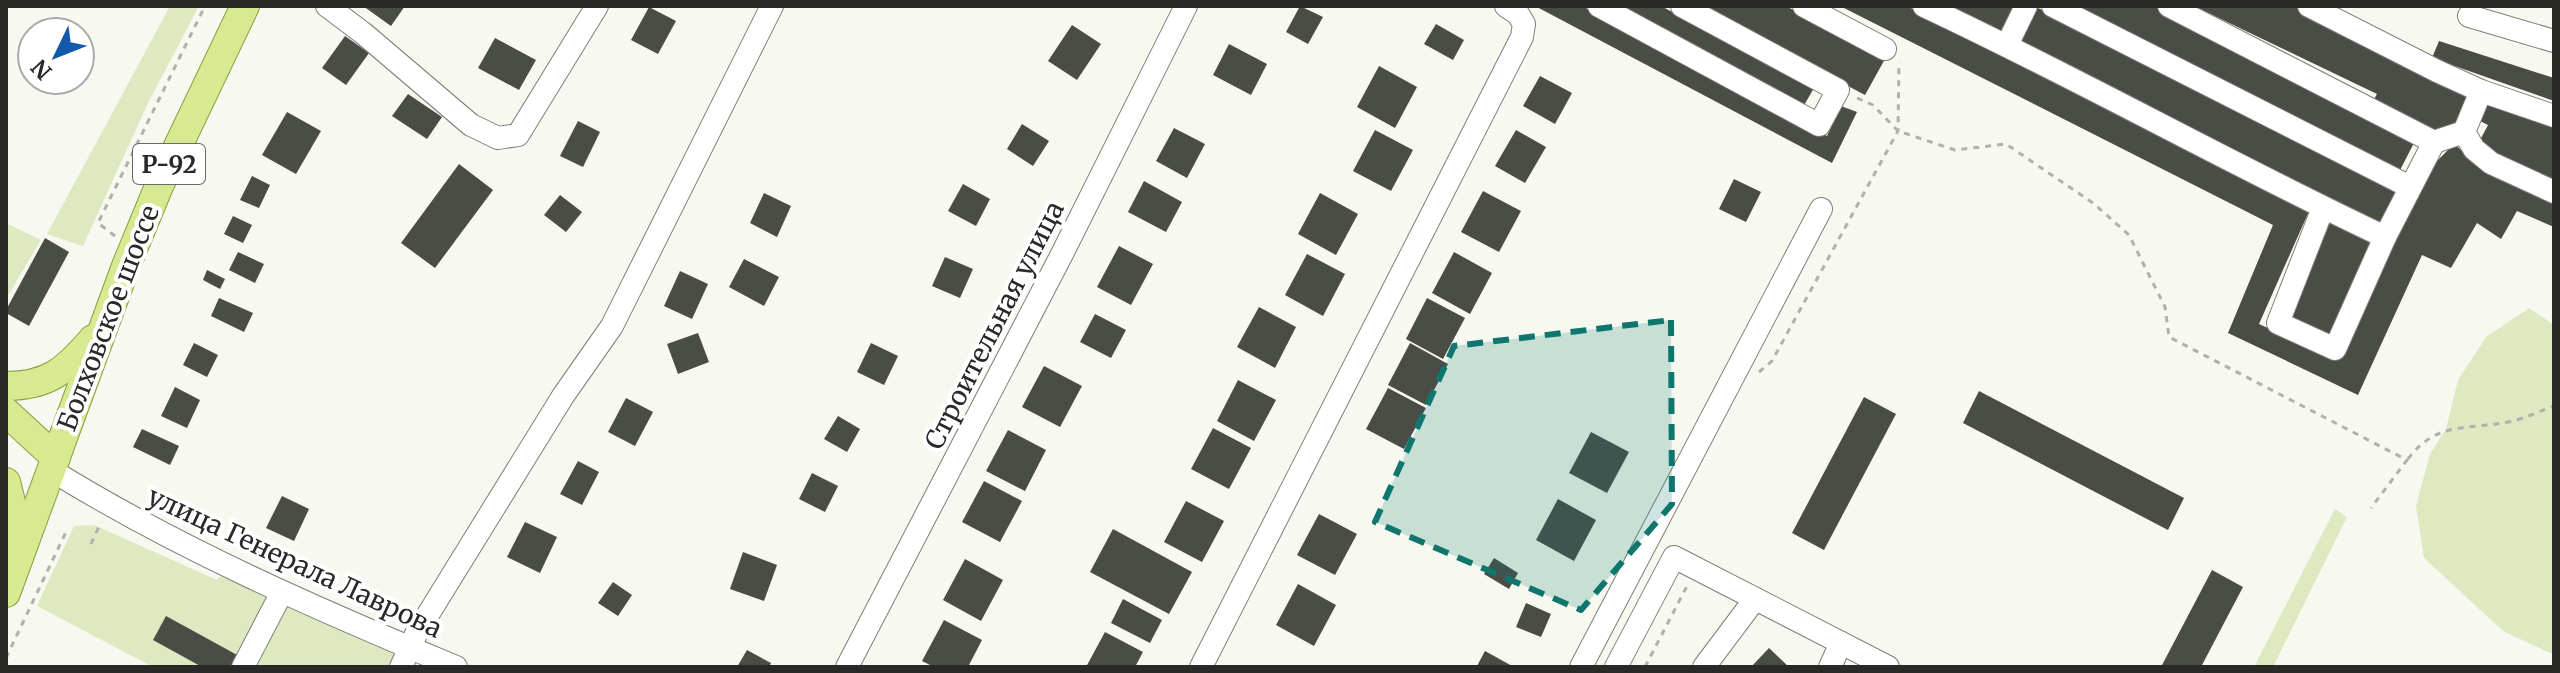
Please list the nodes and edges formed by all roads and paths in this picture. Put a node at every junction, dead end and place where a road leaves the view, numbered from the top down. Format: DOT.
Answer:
graph roads {
  1 [pos="205,6"];
  2 [pos="245,6"];
  3 [pos="327,6"];
  4 [pos="597,6"];
  5 [pos="772,6"];
  6 [pos="1186,6"];
  7 [pos="1506,6"];
  8 [pos="1599,6"];
  9 [pos="1682,6"];
  10 [pos="1804,6"];
  11 [pos="1924,6"];
  12 [pos="2026,6"];
  13 [pos="2053,6"];
  14 [pos="2169,6"];
  15 [pos="2309,6"];
  16 [pos="2469,16"];
  17 [pos="2554,41"];
  18 [pos="2007,45"];
  19 [pos="1885,49"];
  20 [pos="1838,90"];
  21 [pos="2481,91"];
  22 [pos="2554,116"];
  23 [pos="1898,131"];
  24 [pos="2464,132"];
  25 [pos="2434,142"];
  26 [pos="2410,187"];
  27 [pos="2554,192"];
  28 [pos="2323,208"];
  29 [pos="1821,209"];
  30 [pos="115,236"];
  31 [pos="2385,237"];
  32 [pos="103,326"];
  33 [pos="6,386"];
  34 [pos="1727,388"];
  35 [pos="2554,406"];
  36 [pos="6,412"];
  37 [pos="6,435"];
  38 [pos="2407,460"];
  39 [pos="54,464"];
  40 [pos="6,482"];
  41 [pos="2371,508"];
  42 [pos="106,514"];
  43 [pos="66,532"];
  44 [pos="91,544"];
  45 [pos="1696,569"];
  46 [pos="10,577"];
  47 [pos="282,592"];
  48 [pos="1755,599"];
  49 [pos="1841,643"];
  50 [pos="405,657"];
  51 [pos="6,658"];
  52 [pos="243,667"];
  53 [pos="456,667"];
  54 [pos="847,667"];
  55 [pos="1201,667"];
  56 [pos="1581,667"];
  57 [pos="1616,667"];
  58 [pos="1645,667"];
  59 [pos="1704,667"];
  60 [pos="1830,667"];
  61 [pos="1888,667"];
  1 -- 30 [label="path"];
  2 -- 32 [label="main road, Болховское шоссе / Р-92"];
  3 -- 4 [label="street"];
  5 -- 50 [label="street"];
  6 -- 54 [label="street, Строительная улица"];
  7 -- 55 [label="street"];
  8 -- 20 [label="street"];
  9 -- 20 [label="street"];
  10 -- 19 [label="street"];
  11 -- 18 [label="street"];
  12 -- 18 [label="street"];
  13 -- 26 [label="street"];
  14 -- 25 [label="street"];
  15 -- 21 [label="street"];
  16 -- 17 [label="street"];
  18 -- 28 [label="street"];
  19 -- 23 [label="path"];
  20 -- 23 [label="path"];
  21 -- 22 [label="street"];
  21 -- 24 [label="street"];
  23 -- 34 [label="path"];
  23 -- 38 [label="path"];
  24 -- 25 [label="street"];
  24 -- 27 [label="street"];
  25 -- 26 [label="street"];
  26 -- 31 [label="street"];
  28 -- 31 [label="street"];
  28 -- 31 [label="street"];
  29 -- 34 [label="street"];
  32 -- 33 [label="main road"];
  32 -- 39 [label="main road, Болховское шоссе / Р-92"];
  34 -- 56 [label="street"];
  35 -- 38 [label="path"];
  36 -- 39 [label="main road"];
  37 -- 39 [label="main road"];
  38 -- 41 [label="path"];
  39 -- 42 [label="street, улица Генерала Лаврова"];
  39 -- 46 [label="main road, Болховское шоссе / Р-92"];
  40 -- 46 [label="main road"];
  42 -- 44 [label="path"];
  42 -- 47 [label="street, улица Генерала Лаврова"];
  43 -- 51 [label="path"];
  45 -- 48 [label="street"];
  45 -- 57 [label="street"];
  45 -- 58 [label="path"];
  47 -- 50 [label="street, улица Генерала Лаврова"];
  47 -- 52 [label="street"];
  48 -- 49 [label="street"];
  48 -- 59 [label="street"];
  49 -- 60 [label="street"];
  49 -- 61 [label="street"];
  50 -- 53 [label="street, улица Генерала Лаврова"];
}
